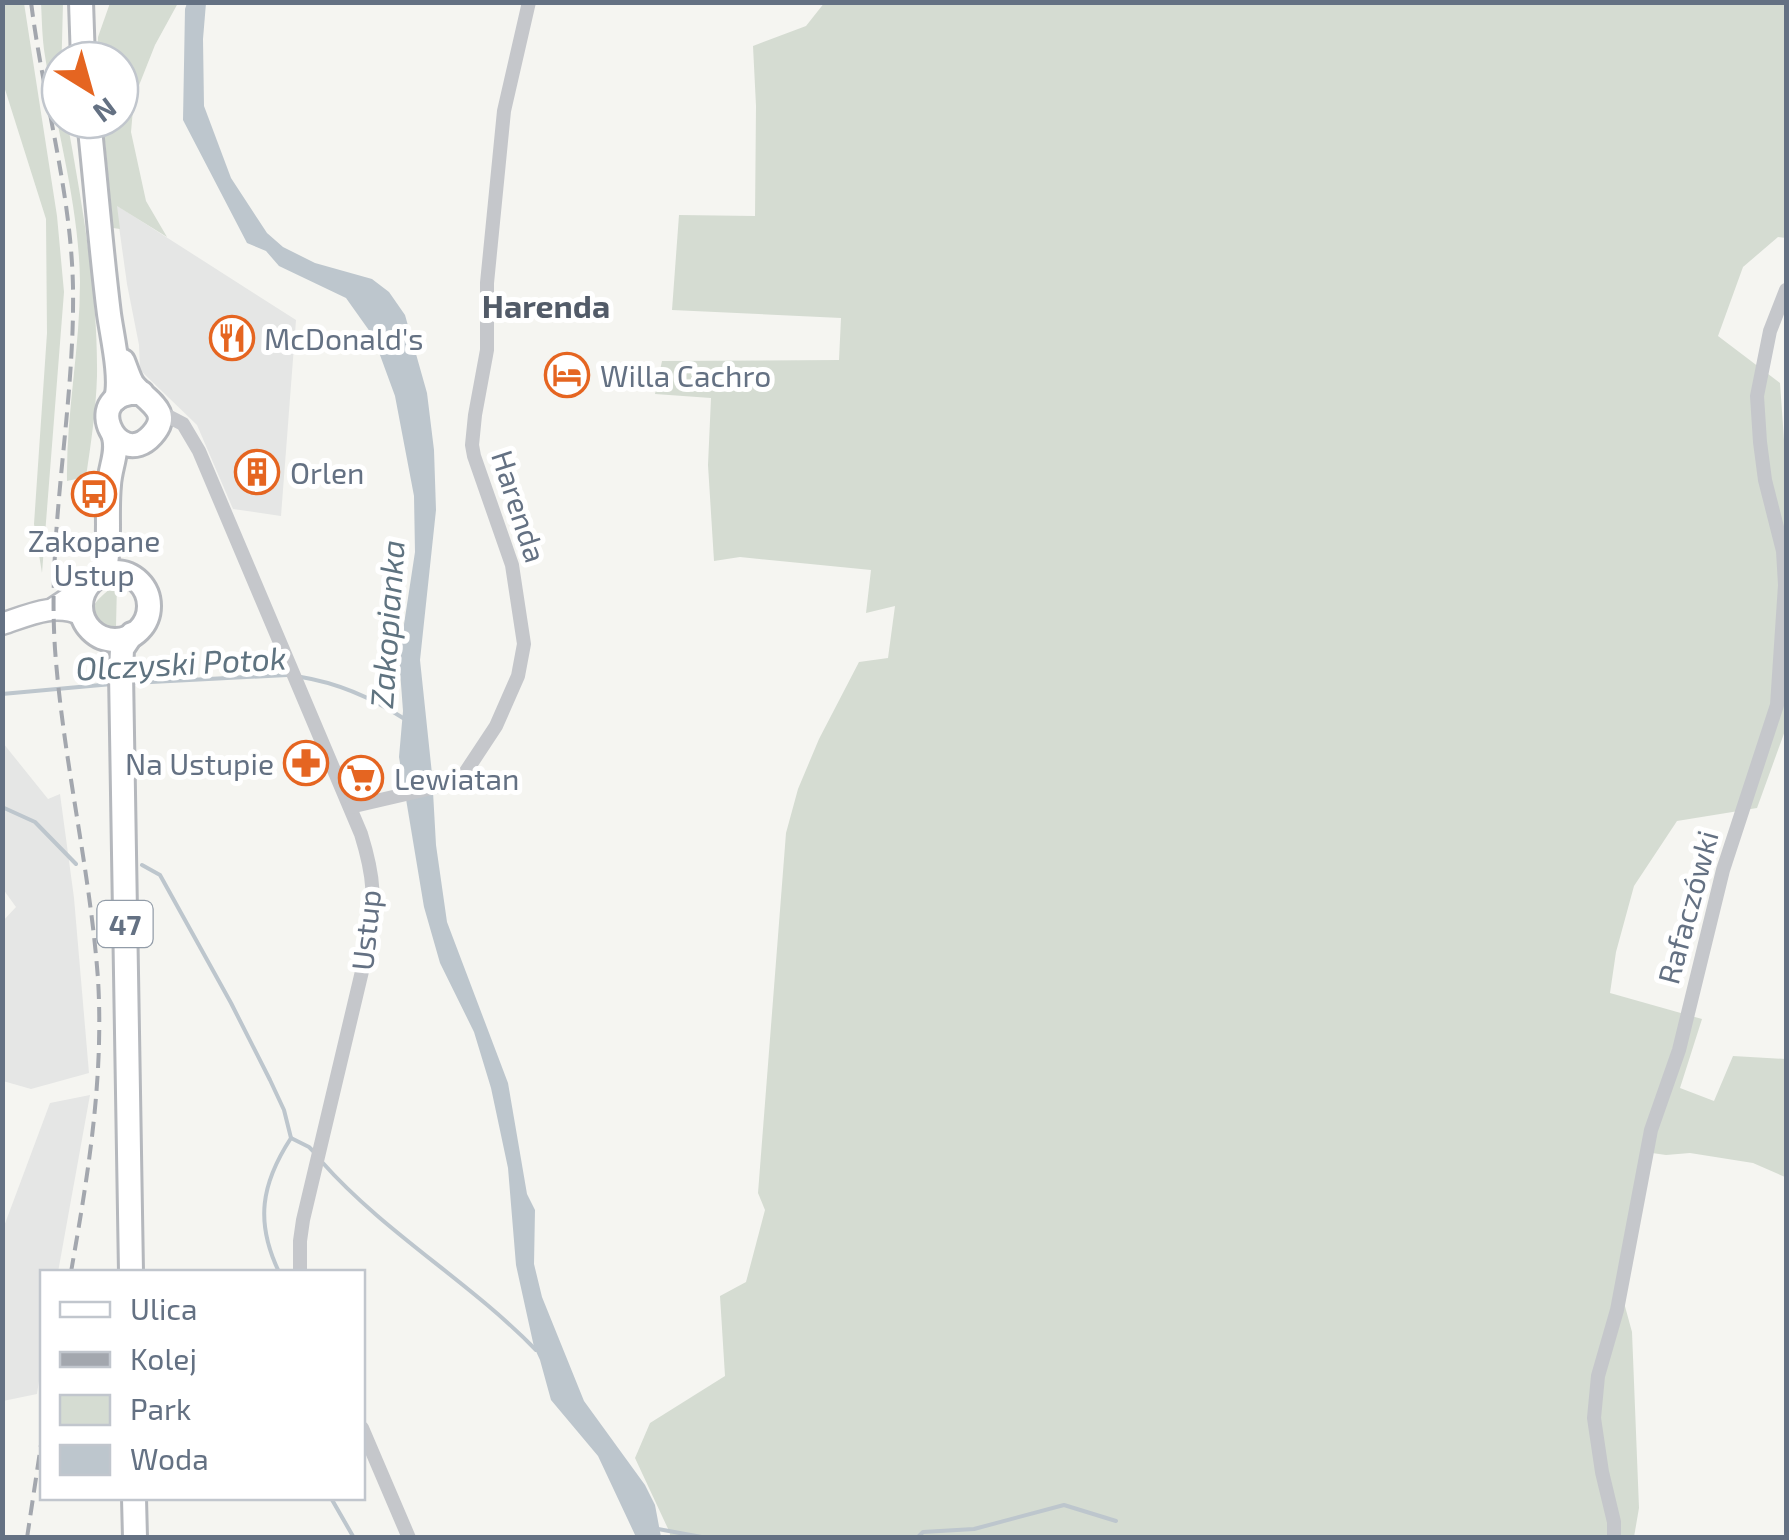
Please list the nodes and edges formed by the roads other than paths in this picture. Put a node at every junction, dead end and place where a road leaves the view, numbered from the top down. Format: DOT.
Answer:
graph roads {
  1 [pos="81,2"];
  2 [pos="529,2"];
  3 [pos="83,40"];
  4 [pos="91,140"];
  5 [pos="1786,290"];
  6 [pos="115,348"];
  7 [pos="142,393"];
  8 [pos="116,399"];
  9 [pos="158,412"];
  10 [pos="114,436"];
  11 [pos="192,436"];
  12 [pos="144,440"];
  13 [pos="130,574"];
  14 [pos="97,579"];
  15 [pos="54,608"];
  16 [pos="82,614"];
  17 [pos="2,624"];
  18 [pos="132,634"];
  19 [pos="98,637"];
  20 [pos="115,685"];
  21 [pos="350,807"];
  22 [pos="131,1270"];
  23 [pos="300,1270"];
  24 [pos="365,1435"];
  25 [pos="134,1500"];
  26 [pos="135,1538"];
  27 [pos="408,1538"];
  28 [pos="1614,1538"];
  1 -- 3 [label="main road"];
  2 -- 21 [label="street, Harenda"];
  4 -- 6 [label="main road"];
  5 -- 28 [label="street, Rafaczówki"];
  6 -- 7 [label="main road"];
  6 -- 8 [label="main road"];
  7 -- 8 [label="main road"];
  7 -- 9 [label="main road"];
  8 -- 10 [label="main road"];
  9 -- 11 [label="street"];
  9 -- 12 [label="main road, 47"];
  10 -- 12 [label="main road"];
  10 -- 14 [label="main road"];
  11 -- 12 [label="street"];
  11 -- 21 [label="street, Ustup"];
  12 -- 13 [label="main road, 47"];
  13 -- 14 [label="main road"];
  13 -- 18 [label="main road, 47"];
  14 -- 15 [label="street"];
  14 -- 16 [label="main road"];
  15 -- 16 [label="street"];
  15 -- 17 [label="street"];
  16 -- 19 [label="main road, 47"];
  18 -- 19 [label="main road"];
  18 -- 20 [label="main road, 47"];
  19 -- 20 [label="main road, 47"];
  20 -- 22 [label="main road, 47"];
  21 -- 23 [label="street, Ustup"];
  24 -- 27 [label="street"];
  25 -- 26 [label="main road"];
}
